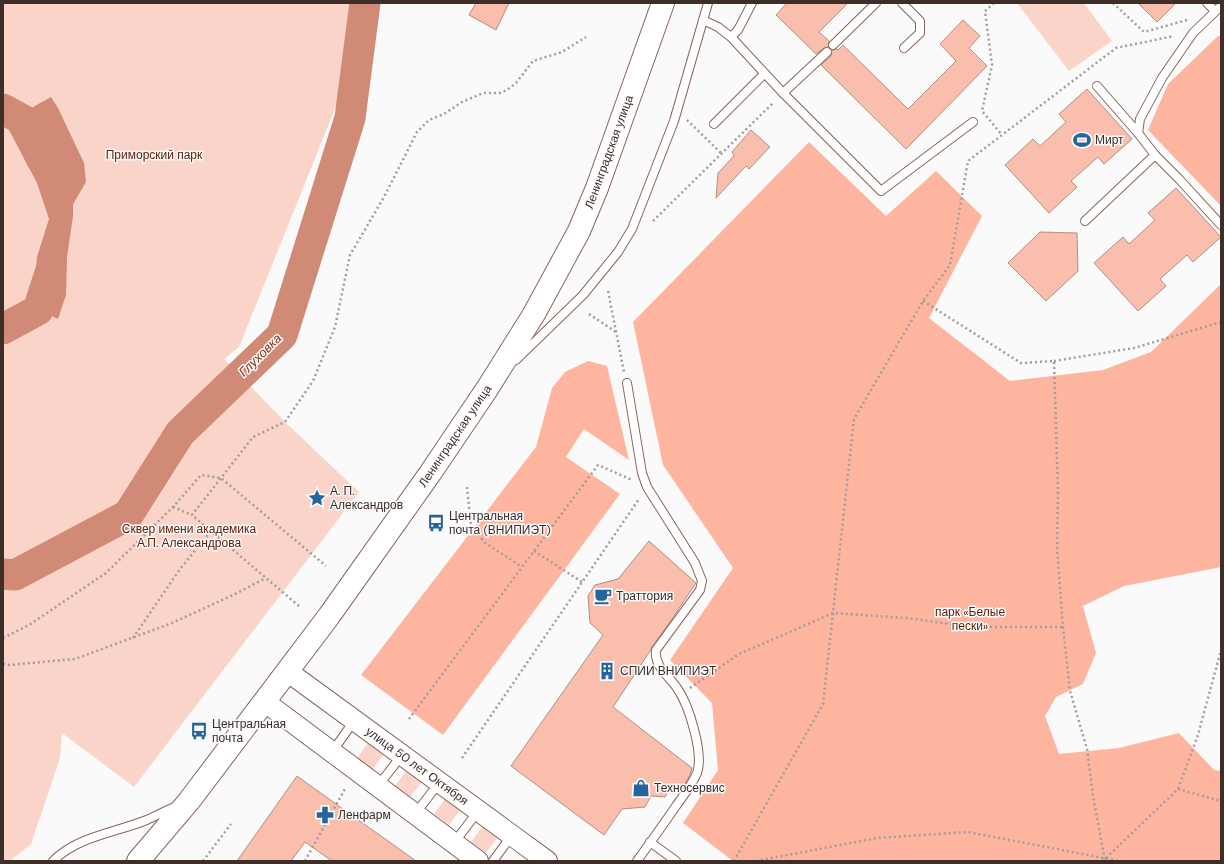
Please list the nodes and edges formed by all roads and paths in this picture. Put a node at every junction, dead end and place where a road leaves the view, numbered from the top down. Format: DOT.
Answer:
graph roads {
  1 [pos="662,3"];
  2 [pos="708,3"];
  3 [pos="752,3"];
  4 [pos="876,3"];
  5 [pos="902,3"];
  6 [pos="994,3"];
  7 [pos="1113,3"];
  8 [pos="1207,3"];
  9 [pos="1218,9"];
  10 [pos="703,20"];
  11 [pos="1193,33"];
  12 [pos="586,37"];
  13 [pos="731,37"];
  14 [pos="833,45"];
  15 [pos="904,48"];
  16 [pos="827,52"];
  17 [pos="764,74"];
  18 [pos="1097,86"];
  19 [pos="783,93"];
  20 [pos="687,120"];
  21 [pos="973,122"];
  22 [pos="714,124"];
  23 [pos="1138,133"];
  24 [pos="1002,135"];
  25 [pos="721,154"];
  26 [pos="1155,156"];
  27 [pos="653,221"];
  28 [pos="1085,221"];
  29 [pos="1221,225"];
  30 [pos="608,291"];
  31 [pos="923,301"];
  32 [pos="589,314"];
  33 [pos="1221,322"];
  34 [pos="616,332"];
  35 [pos="1054,361"];
  36 [pos="627,383"];
  37 [pos="487,389"];
  38 [pos="221,478"];
  39 [pos="467,487"];
  40 [pos="647,487"];
  41 [pos="173,507"];
  42 [pos="192,515"];
  43 [pos="211,531"];
  44 [pos="534,551"];
  45 [pos="326,566"];
  46 [pos="522,568"];
  47 [pos="266,578"];
  48 [pos="582,582"];
  49 [pos="299,606"];
  50 [pos="833,613"];
  51 [pos="1063,627"];
  52 [pos="3,638"];
  53 [pos="133,638"];
  54 [pos="1221,650"];
  55 [pos="3,664"];
  56 [pos="287,671"];
  57 [pos="681,694"];
  58 [pos="265,702"];
  59 [pos="410,719"];
  60 [pos="355,720"];
  61 [pos="332,752"];
  62 [pos="402,755"];
  63 [pos="462,758"];
  64 [pos="439,782"];
  65 [pos="378,786"];
  66 [pos="346,787"];
  67 [pos="1178,790"];
  68 [pos="189,801"];
  69 [pos="1221,801"];
  70 [pos="478,811"];
  71 [pos="415,814"];
  72 [pos="230,824"];
  73 [pos="512,836"];
  74 [pos="650,842"];
  75 [pos="454,843"];
  76 [pos="1105,860"];
  77 [pos="53,861"];
  78 [pos="138,861"];
  79 [pos="203,861"];
  80 [pos="305,861"];
  81 [pos="478,861"];
  82 [pos="493,861"];
  83 [pos="547,861"];
  84 [pos="637,861"];
  85 [pos="676,861"];
  86 [pos="734,861"];
  87 [pos="756,861"];
  88 [pos="1119,861"];
  1 -- 37 [label="main road, Ленинградская улица"];
  2 -- 10 [label="lane"];
  3 -- 13 [label="lane"];
  4 -- 14 [label="lane"];
  5 -- 15 [label="lane"];
  6 -- 24 [label="path"];
  7 -- 9 [label="path"];
  8 -- 9 [label="lane"];
  9 -- 11 [label="lane"];
  10 -- 13 [label="lane"];
  10 -- 37 [label="lane"];
  11 -- 23 [label="lane"];
  11 -- 24 [label="path"];
  12 -- 38 [label="path"];
  13 -- 17 [label="lane"];
  16 -- 19 [label="lane"];
  17 -- 19 [label="lane"];
  17 -- 22 [label="lane"];
  18 -- 23 [label="lane"];
  19 -- 21 [label="lane"];
  19 -- 25 [label="path"];
  20 -- 25 [label="path"];
  23 -- 26 [label="lane"];
  24 -- 31 [label="path"];
  25 -- 27 [label="path"];
  26 -- 28 [label="lane"];
  26 -- 29 [label="lane"];
  30 -- 34 [label="path"];
  31 -- 35 [label="path"];
  31 -- 50 [label="path"];
  32 -- 34 [label="path"];
  33 -- 35 [label="path"];
  34 -- 36 [label="path"];
  35 -- 51 [label="path"];
  36 -- 40 [label="lane"];
  37 -- 56 [label="main road, Ленинградская улица"];
  38 -- 41 [label="path"];
  38 -- 42 [label="path"];
  38 -- 45 [label="path"];
  39 -- 46 [label="path"];
  40 -- 44 [label="path"];
  40 -- 48 [label="path"];
  40 -- 57 [label="lane"];
  41 -- 42 [label="path"];
  41 -- 52 [label="path"];
  42 -- 43 [label="path"];
  43 -- 47 [label="path"];
  43 -- 53 [label="path"];
  44 -- 46 [label="path"];
  44 -- 48 [label="path"];
  46 -- 59 [label="path"];
  47 -- 49 [label="path"];
  47 -- 53 [label="path"];
  48 -- 63 [label="path"];
  50 -- 51 [label="path"];
  50 -- 57 [label="path"];
  50 -- 86 [label="path"];
  51 -- 76 [label="path"];
  53 -- 55 [label="path"];
  54 -- 67 [label="path"];
  56 -- 58 [label="main road, Ленинградская улица"];
  56 -- 60 [label="street, улица 50 лет Октября"];
  57 -- 74 [label="lane"];
  58 -- 61 [label="street"];
  58 -- 68 [label="main road, Ленинградская улица"];
  60 -- 61 [label="lane"];
  60 -- 62 [label="street, улица 50 лет Октября"];
  61 -- 65 [label="street"];
  62 -- 64 [label="street, улица 50 лет Октября"];
  62 -- 65 [label="lane"];
  64 -- 70 [label="street, улица 50 лет Октября"];
  64 -- 71 [label="lane"];
  65 -- 71 [label="street"];
  66 -- 80 [label="path"];
  67 -- 69 [label="path"];
  67 -- 76 [label="path"];
  68 -- 77 [label="lane"];
  68 -- 78 [label="main road, Ленинградская улица"];
  70 -- 73 [label="street, улица 50 лет Октября"];
  70 -- 75 [label="lane"];
  71 -- 75 [label="street"];
  72 -- 79 [label="path"];
  73 -- 82 [label="lane"];
  73 -- 83 [label="street, улица 50 лет Октября"];
  74 -- 84 [label="lane"];
  74 -- 85 [label="lane"];
  75 -- 81 [label="street"];
  76 -- 87 [label="path"];
  76 -- 88 [label="path"];
}
